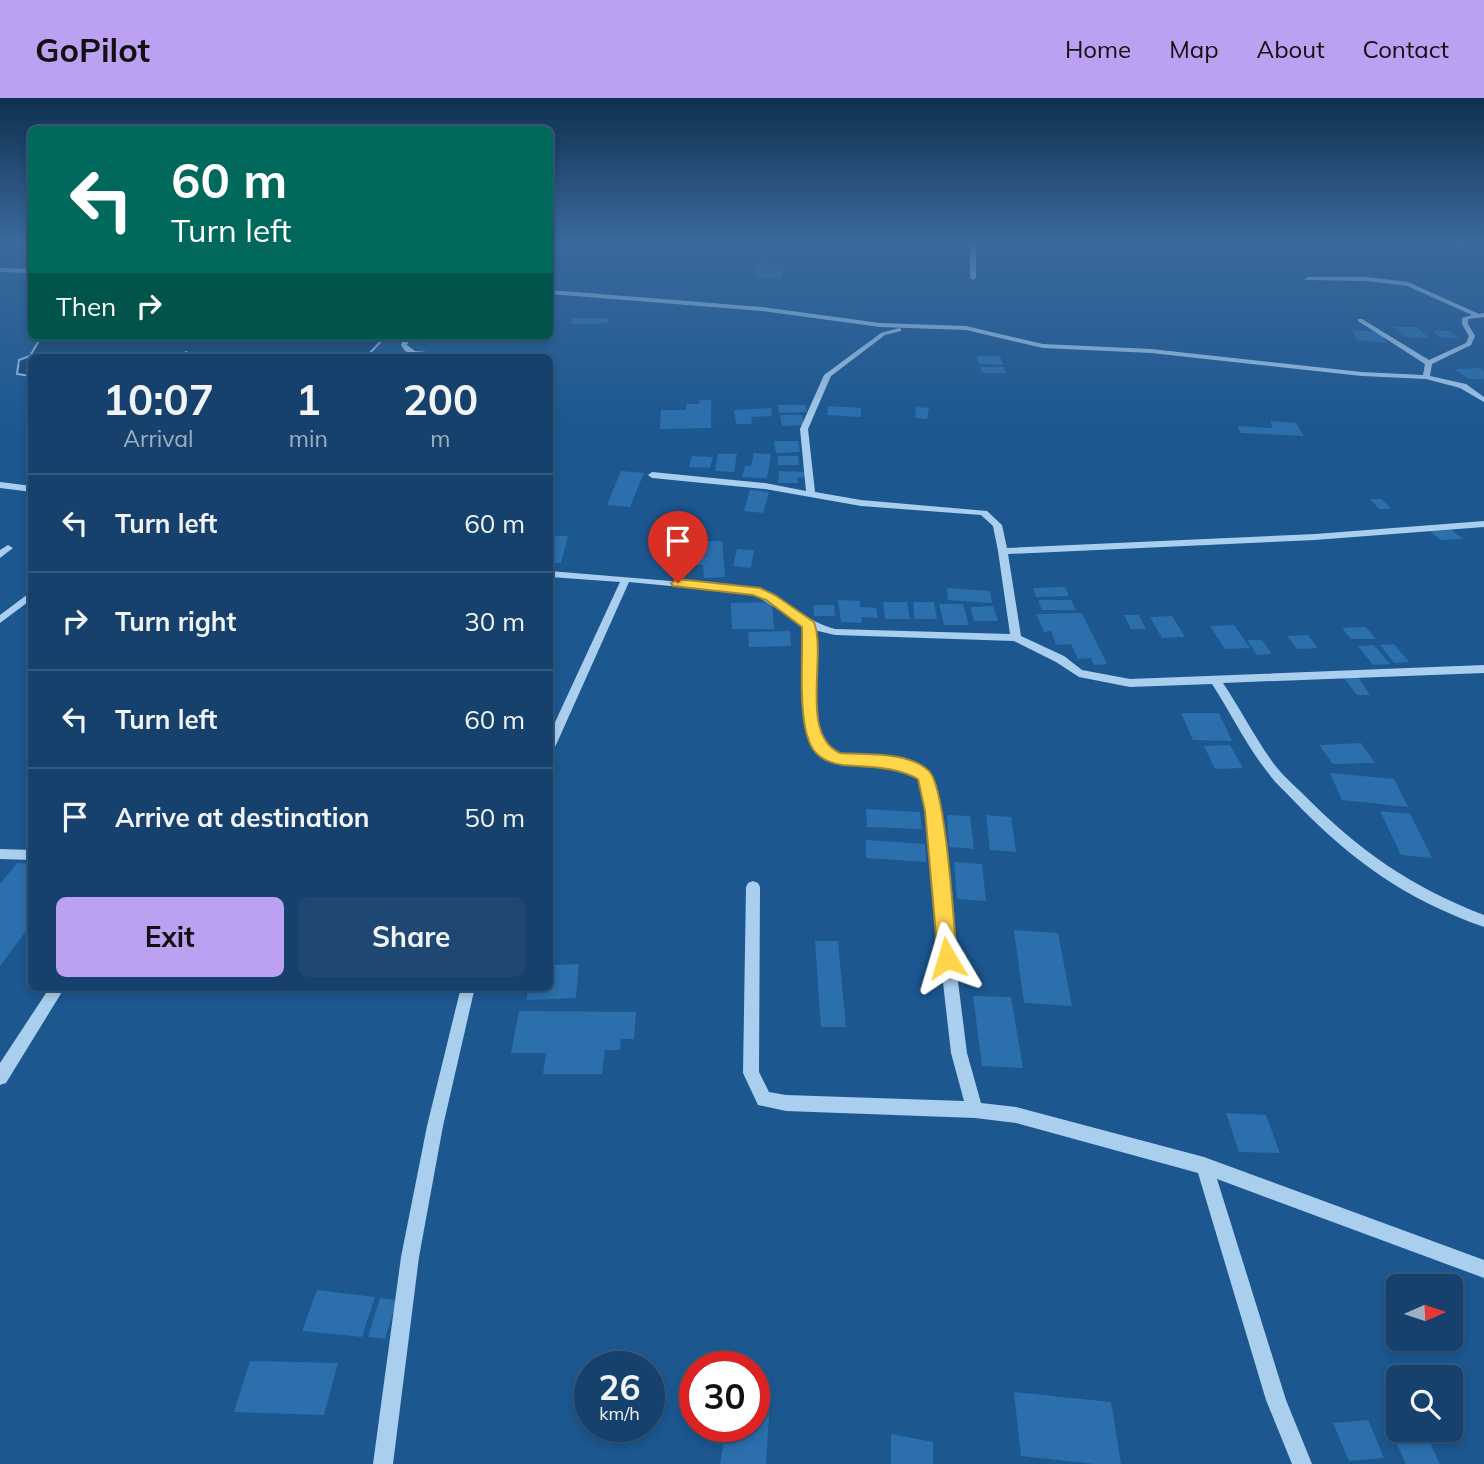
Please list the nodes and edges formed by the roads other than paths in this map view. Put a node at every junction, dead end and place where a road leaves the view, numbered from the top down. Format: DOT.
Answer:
graph roads {
  1 [pos="696,304"];
  2 [pos="1455,304"];
  3 [pos="1481,315"];
  4 [pos="1360,320"];
  5 [pos="915,327"];
  6 [pos="406,340"];
  7 [pos="426,354"];
  8 [pos="1429,363"];
  9 [pos="1426,377"];
  10 [pos="1463,386"];
  11 [pos="1484,386"];
  12 [pos="1484,400"];
  13 [pos="652,475"];
  14 [pos="0,485"];
  15 [pos="28,488"];
  16 [pos="811,494"];
  17 [pos="1484,524"];
  18 [pos="1003,551"];
  19 [pos="553,574"];
  20 [pos="626,579"];
  21 [pos="28,598"];
  22 [pos="0,620"];
  23 [pos="809,625"];
  24 [pos="1016,638"];
  25 [pos="1484,669"];
  26 [pos="1216,681"];
  27 [pos="553,738"];
  28 [pos="0,855"];
  29 [pos="28,855"];
  30 [pos="753,887"];
  31 [pos="1484,921"];
  32 [pos="55,991"];
  33 [pos="467,991"];
  34 [pos="0,1077"];
  35 [pos="975,1110"];
  36 [pos="1204,1166"];
  37 [pos="1484,1269"];
  38 [pos="383,1464"];
  39 [pos="1302,1464"];
  1 -- 5 [label="street"];
  2 -- 3 [label="street"];
  3 -- 8 [label="street"];
  4 -- 8 [label="street"];
  5 -- 9 [label="street"];
  5 -- 16 [label="street"];
  6 -- 7 [label="street"];
  8 -- 9 [label="street"];
  9 -- 10 [label="street"];
  10 -- 11 [label="street"];
  10 -- 12 [label="street"];
  13 -- 16 [label="street"];
  14 -- 15 [label="street"];
  16 -- 18 [label="street"];
  17 -- 18 [label="street"];
  18 -- 24 [label="street"];
  19 -- 20 [label="street"];
  20 -- 23 [label="street"];
  20 -- 27 [label="street"];
  21 -- 22 [label="street"];
  23 -- 24 [label="street"];
  23 -- 35 [label="street"];
  24 -- 26 [label="street"];
  25 -- 26 [label="street"];
  26 -- 31 [label="street"];
  28 -- 29 [label="street"];
  30 -- 35 [label="street"];
  32 -- 34 [label="street"];
  33 -- 38 [label="street"];
  35 -- 36 [label="street"];
  36 -- 37 [label="street"];
  36 -- 39 [label="street"];
}
